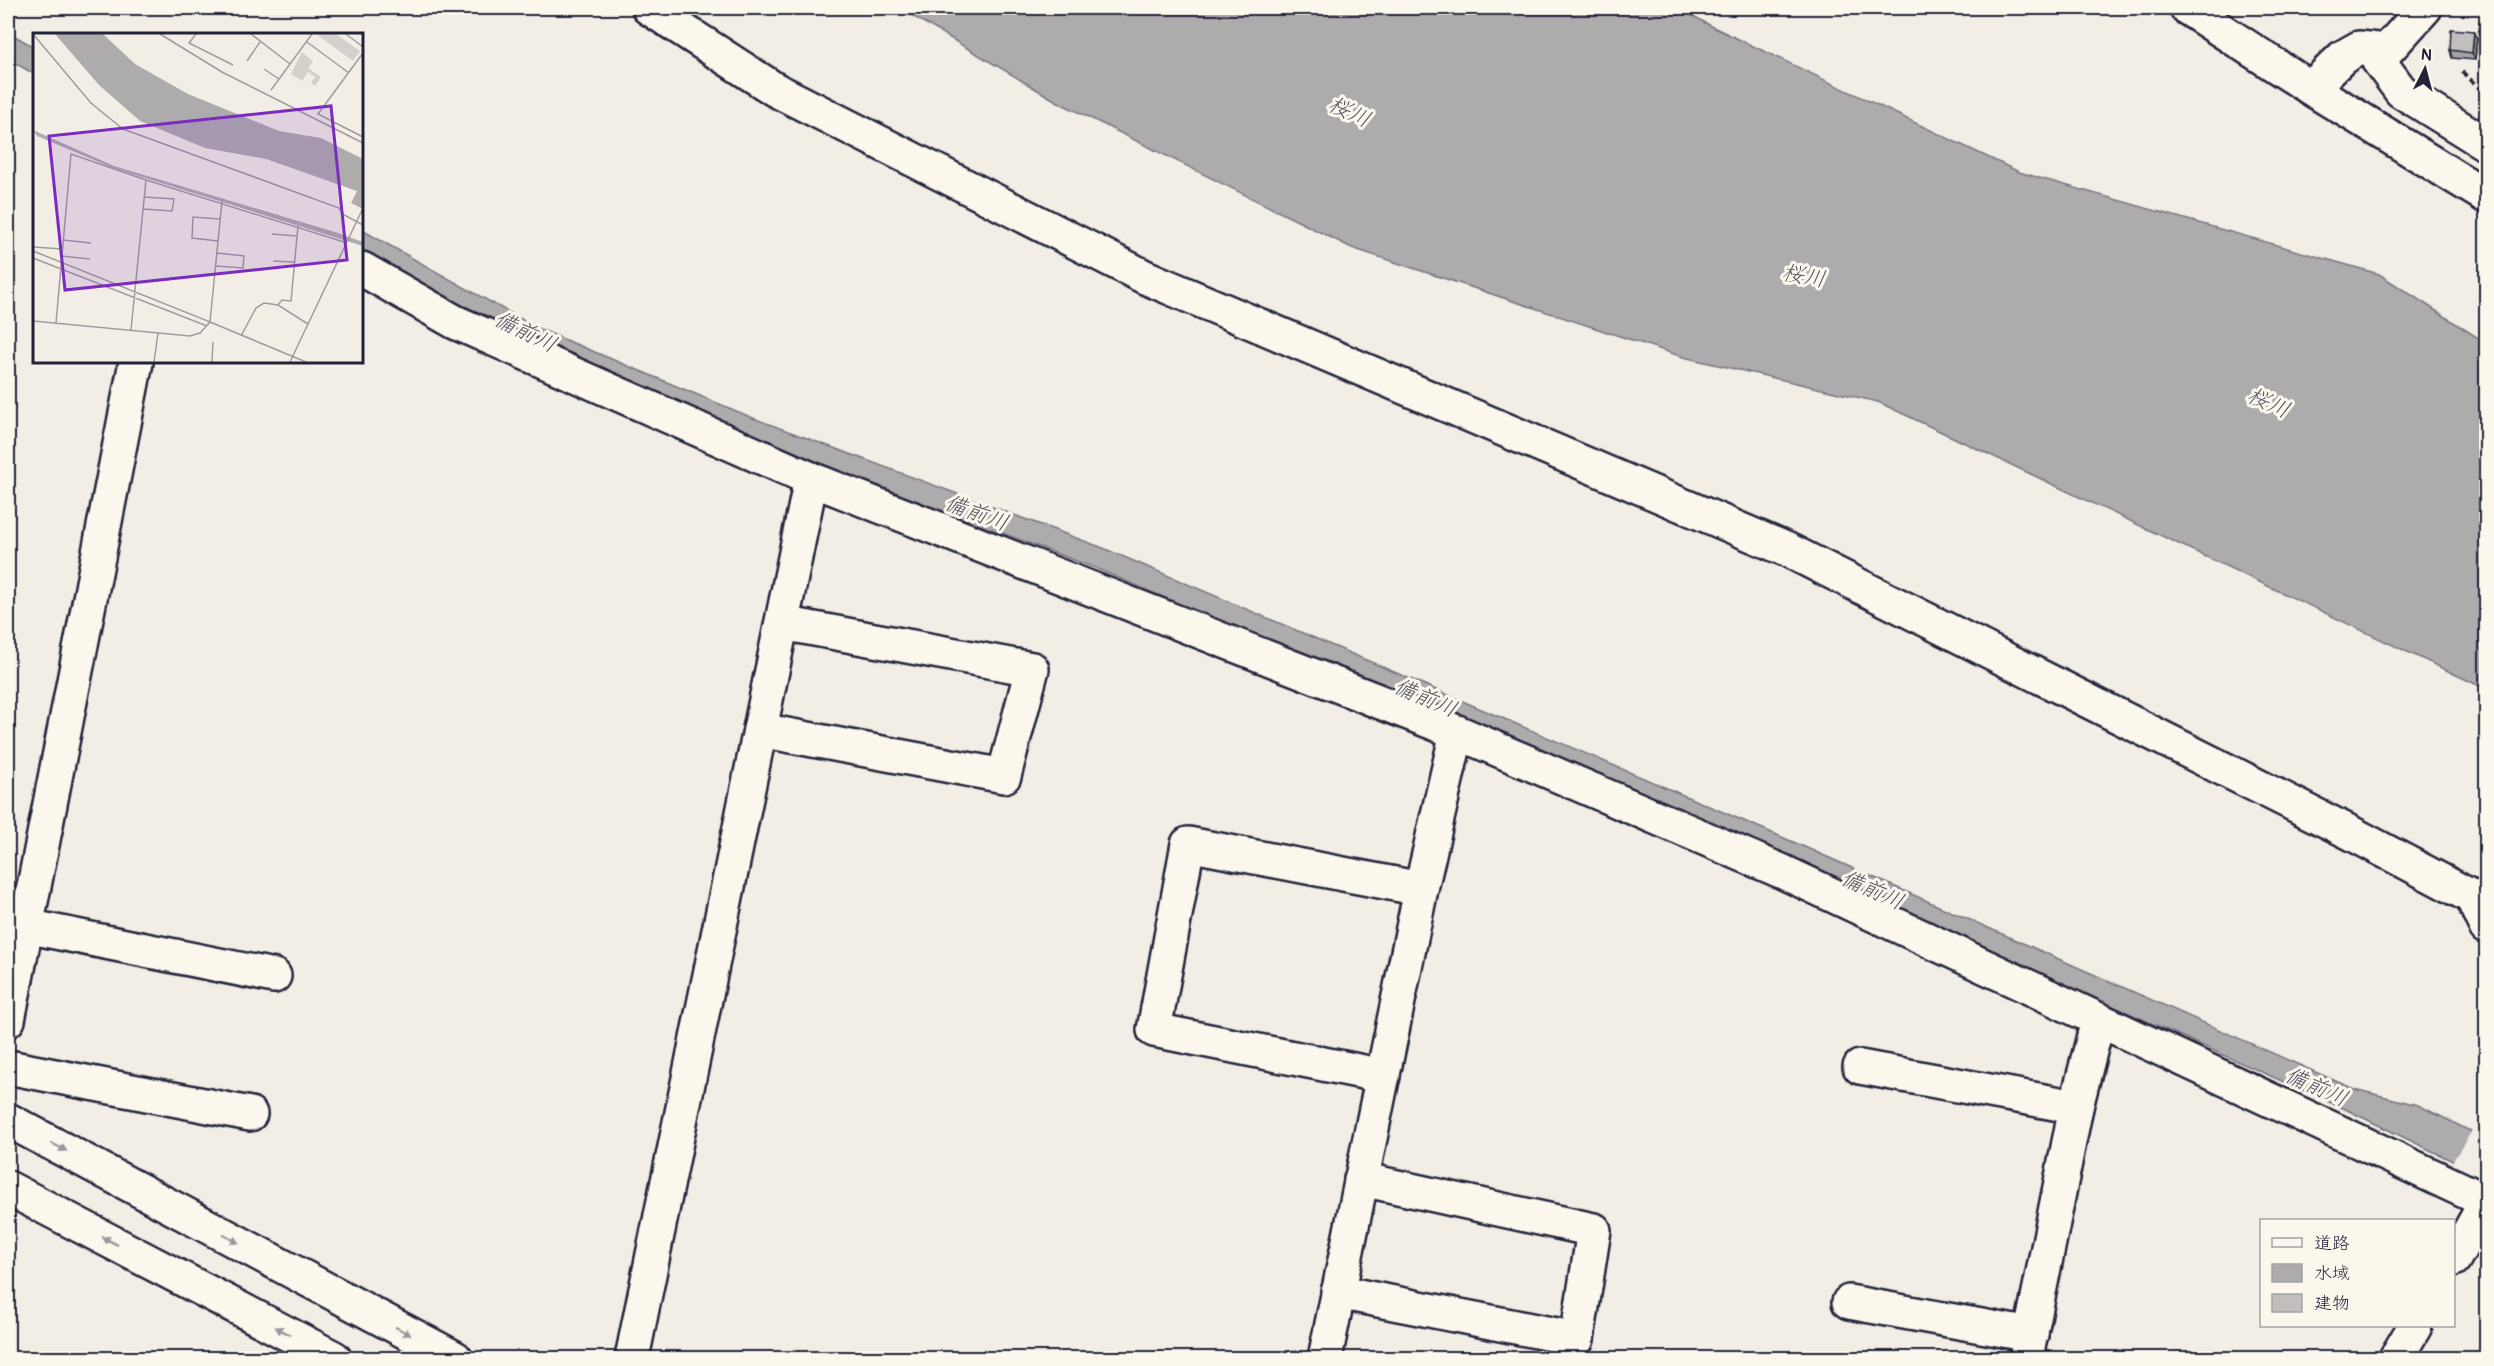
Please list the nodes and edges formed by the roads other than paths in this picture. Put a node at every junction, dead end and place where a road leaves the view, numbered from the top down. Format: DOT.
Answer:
graph roads {
  1 [pos="649,8"];
  2 [pos="2187,8"];
  3 [pos="2425,8"];
  4 [pos="2382,56"];
  5 [pos="2311,88"];
  6 [pos="2487,144"];
  7 [pos="2487,196"];
  8 [pos="363,270"];
  9 [pos="136,363"];
  10 [pos="811,479"];
  11 [pos="782,623"];
  12 [pos="760,730"];
  13 [pos="1457,732"];
  14 [pos="1421,889"];
  15 [pos="26,926"];
  16 [pos="2487,927"];
  17 [pos="274,976"];
  18 [pos="9,1009"];
  19 [pos="2098,1020"];
  20 [pos="8,1067"];
  21 [pos="1860,1067"];
  22 [pos="1383,1076"];
  23 [pos="2076,1107"];
  24 [pos="250,1114"];
  25 [pos="8,1120"];
  26 [pos="1361,1179"];
  27 [pos="8,1188"];
  28 [pos="2487,1201"];
  29 [pos="2455,1257"];
  30 [pos="1338,1292"];
  31 [pos="1849,1302"];
  32 [pos="2414,1327"];
  33 [pos="2028,1347"];
  34 [pos="334,1359"];
  35 [pos="455,1359"];
  36 [pos="632,1359"];
  37 [pos="1325,1359"];
  38 [pos="2396,1359"];
  1 -- 16 [label="main road"];
  2 -- 5 [label="main road"];
  3 -- 4 [label="main road"];
  4 -- 5 [label="main road"];
  4 -- 6 [label="main road"];
  5 -- 7 [label="main road"];
  8 -- 10 [label="main road"];
  9 -- 15 [label="main road"];
  10 -- 11 [label="main road"];
  10 -- 13 [label="main road"];
  11 -- 12 [label="main road"];
  11 -- 12 [label="main road"];
  12 -- 36 [label="main road"];
  13 -- 14 [label="main road"];
  13 -- 19 [label="main road"];
  14 -- 22 [label="main road"];
  14 -- 22 [label="main road"];
  15 -- 17 [label="main road"];
  15 -- 18 [label="main road"];
  19 -- 23 [label="main road"];
  19 -- 28 [label="main road"];
  20 -- 24 [label="main road"];
  21 -- 23 [label="main road"];
  22 -- 26 [label="main road"];
  23 -- 33 [label="main road"];
  25 -- 35 [label="main road, one-way"];
  26 -- 30 [label="main road"];
  26 -- 30 [label="main road"];
  34 -- 27 [label="main road, one-way"];
  28 -- 29 [label="main road"];
  30 -- 37 [label="main road"];
  31 -- 33 [label="main road"];
  32 -- 38 [label="main road"];
}
